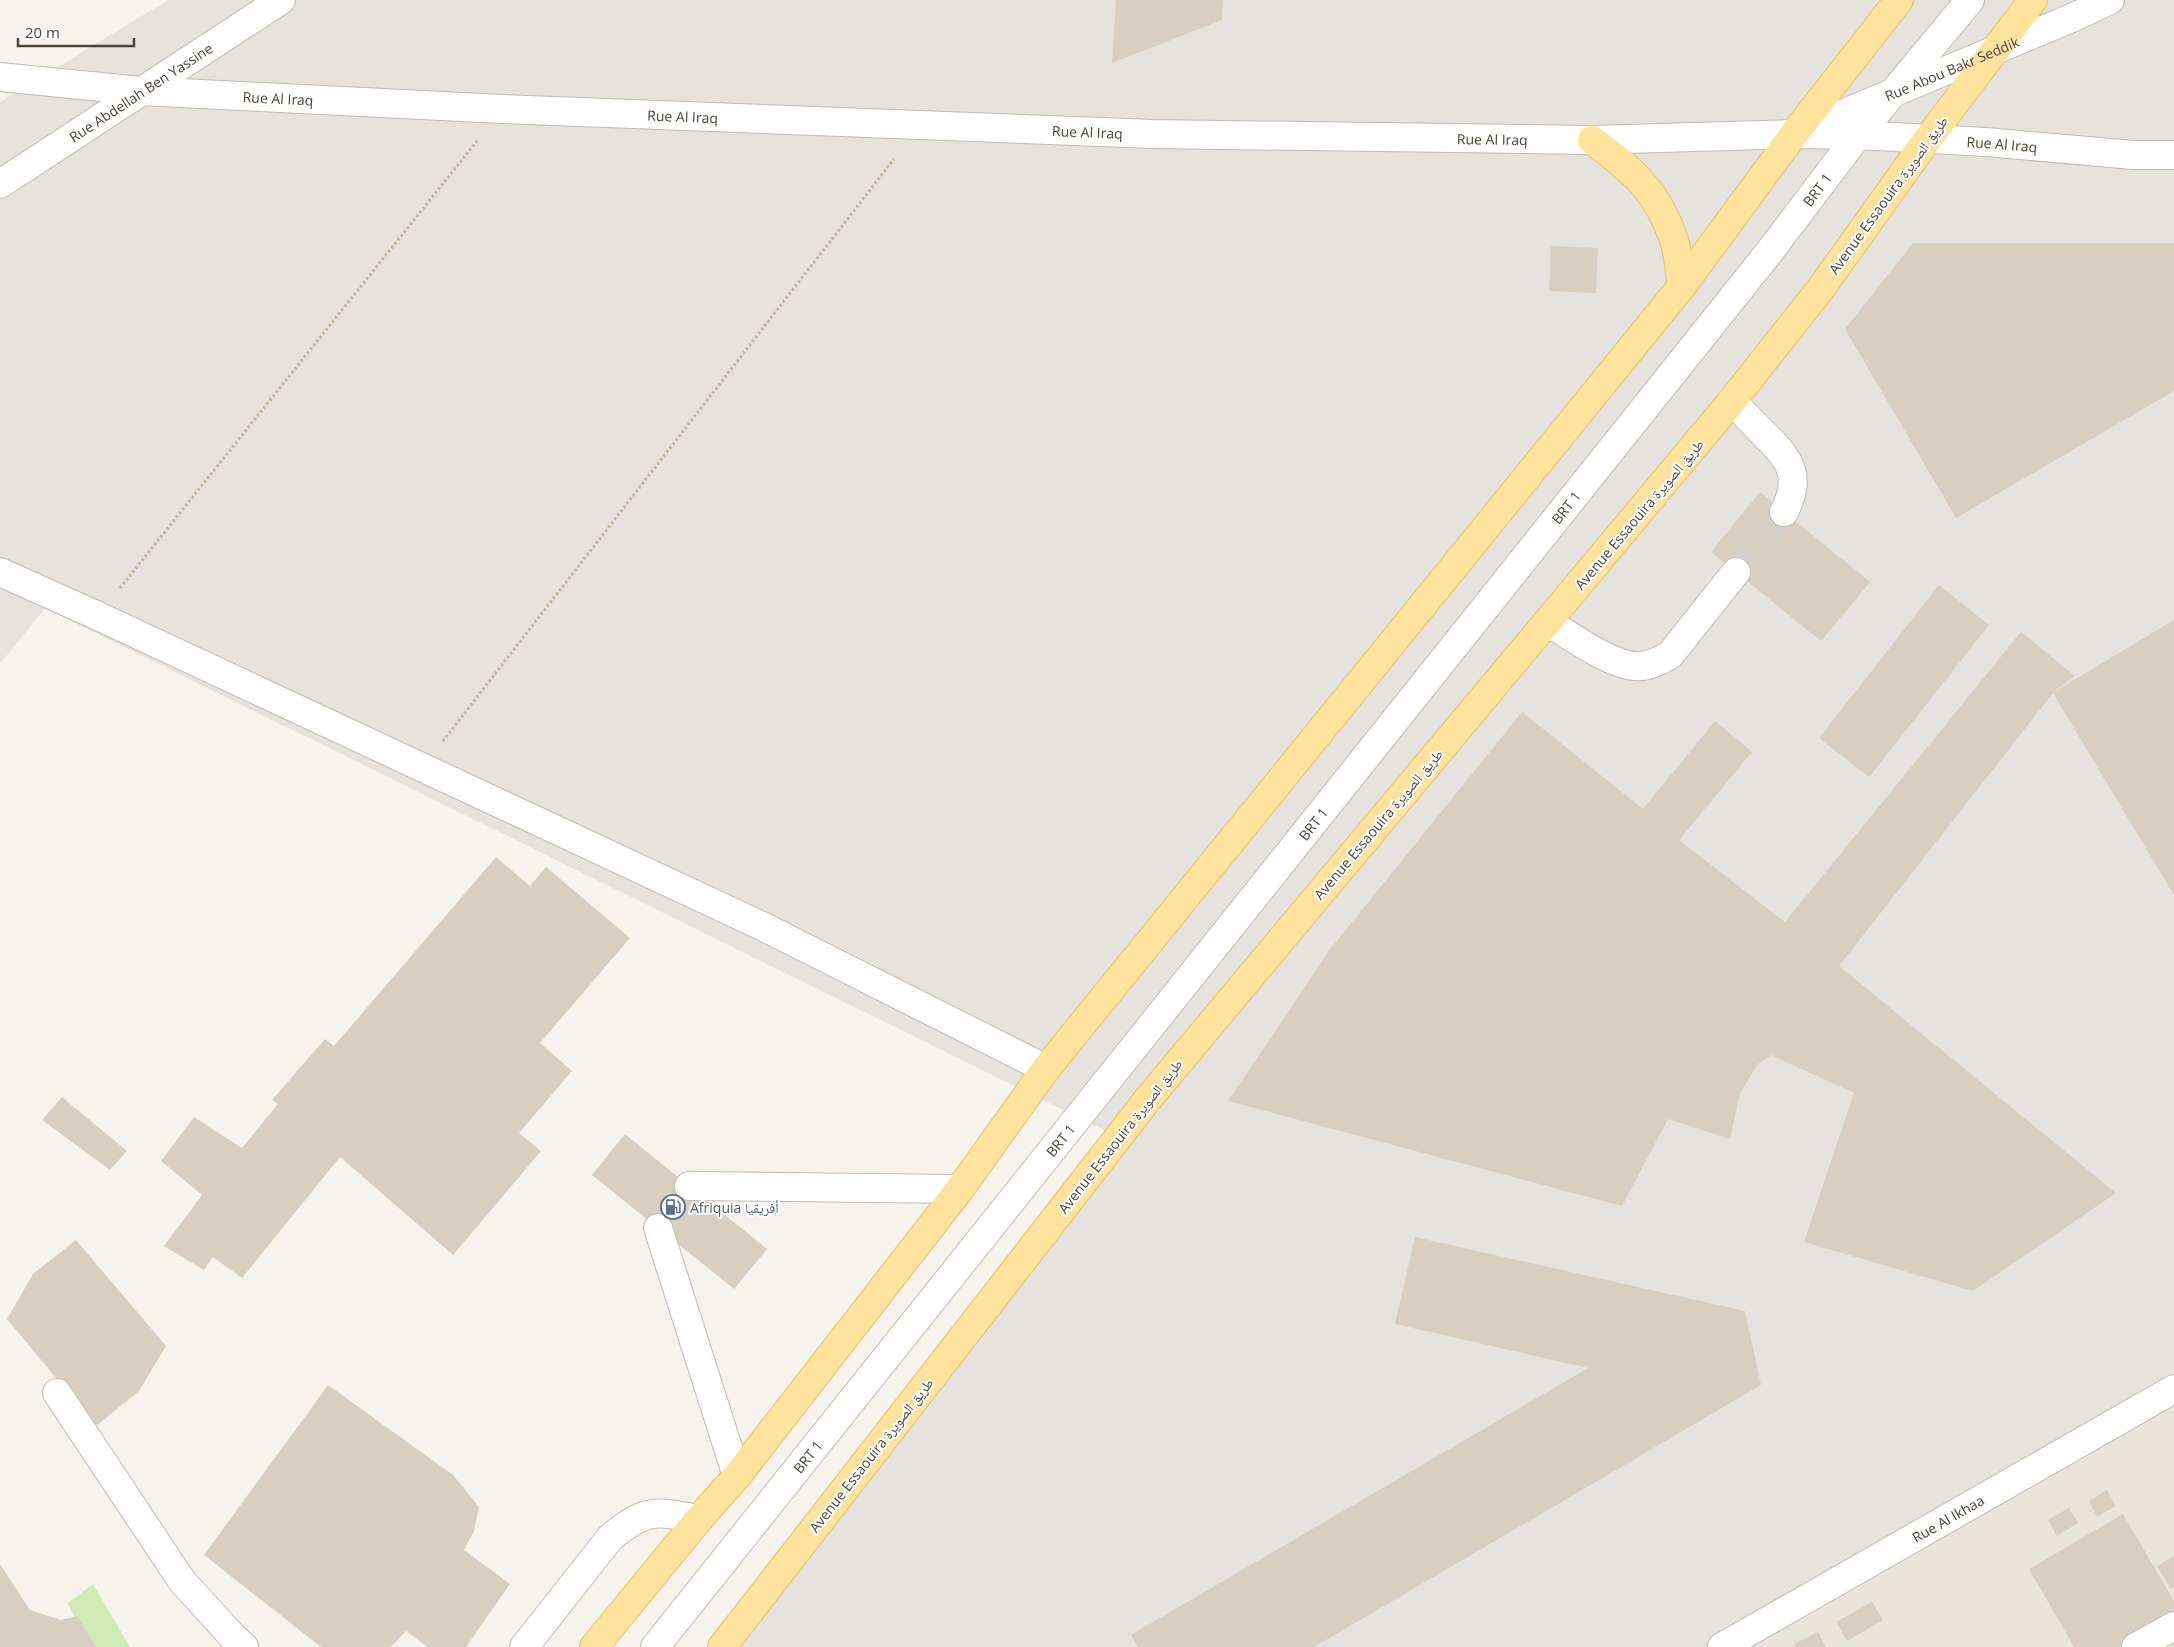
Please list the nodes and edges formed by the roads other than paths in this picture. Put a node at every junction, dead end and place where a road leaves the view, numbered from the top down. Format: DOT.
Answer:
graph roads {
  1 [pos="280,0"];
  2 [pos="1898,0"];
  3 [pos="1970,0"];
  4 [pos="2033,0"];
  5 [pos="2110,0"];
  6 [pos="1994,50"];
  7 [pos="0,77"];
  8 [pos="141,90"];
  9 [pos="1895,92"];
  10 [pos="1794,134"];
  11 [pos="1858,136"];
  12 [pos="1592,140"];
  13 [pos="1927,140"];
  14 [pos="2174,155"];
  15 [pos="0,184"];
  16 [pos="1682,286"];
  17 [pos="1732,401"];
  18 [pos="1784,512"];
  19 [pos="0,572"];
  20 [pos="1736,572"];
  21 [pos="1548,622"];
  22 [pos="1046,1069"];
  23 [pos="689,1186"];
  24 [pos="960,1189"];
  25 [pos="658,1228"];
  26 [pos="2174,1389"];
  27 [pos="57,1393"];
  28 [pos="737,1476"];
  29 [pos="699,1519"];
  30 [pos="2174,1626"];
  31 [pos="244,1647"];
  32 [pos="524,1647"];
  33 [pos="594,1647"];
  34 [pos="655,1647"];
  35 [pos="722,1647"];
  36 [pos="1722,1647"];
  37 [pos="2136,1647"];
  1 -- 8 [label="street, Rue Abdellah Ben Yassine"];
  2 -- 10 [label="main road"];
  3 -- 9 [label="street, BRT 1"];
  4 -- 6 [label="main road, Avenue Essaouira طريق الصويرة"];
  5 -- 6 [label="street, Rue Abou Bakr Seddik"];
  6 -- 9 [label="street, Rue Abou Bakr Seddik"];
  6 -- 13 [label="main road, Avenue Essaouira طريق الصويرة"];
  7 -- 8 [label="street, Rue Al Iraq"];
  8 -- 12 [label="street, Rue Al Iraq"];
  8 -- 15 [label="street, Rue Abdellah Ben Yassine"];
  9 -- 10 [label="street, Rue Abou Bakr Seddik"];
  9 -- 11 [label="street, BRT 1"];
  10 -- 11 [label="street, Rue Al Iraq"];
  10 -- 12 [label="street, Rue Al Iraq"];
  10 -- 16 [label="main road"];
  11 -- 13 [label="street, Rue Al Iraq"];
  11 -- 34 [label="street, BRT 1"];
  12 -- 16 [label="main road"];
  13 -- 14 [label="street, Rue Al Iraq"];
  13 -- 17 [label="main road, Avenue Essaouira طريق الصويرة"];
  16 -- 22 [label="main road"];
  17 -- 18 [label="street"];
  17 -- 21 [label="main road, Avenue Essaouira طريق الصويرة"];
  19 -- 22 [label="street"];
  20 -- 21 [label="street"];
  21 -- 35 [label="main road, Avenue Essaouira طريق الصويرة"];
  22 -- 24 [label="main road"];
  23 -- 24 [label="street"];
  24 -- 28 [label="main road"];
  25 -- 28 [label="street"];
  26 -- 36 [label="street, Rue Al Ikhaa"];
  27 -- 31 [label="street"];
  28 -- 29 [label="main road"];
  29 -- 32 [label="street"];
  29 -- 33 [label="main road"];
  30 -- 37 [label="street"];
}
